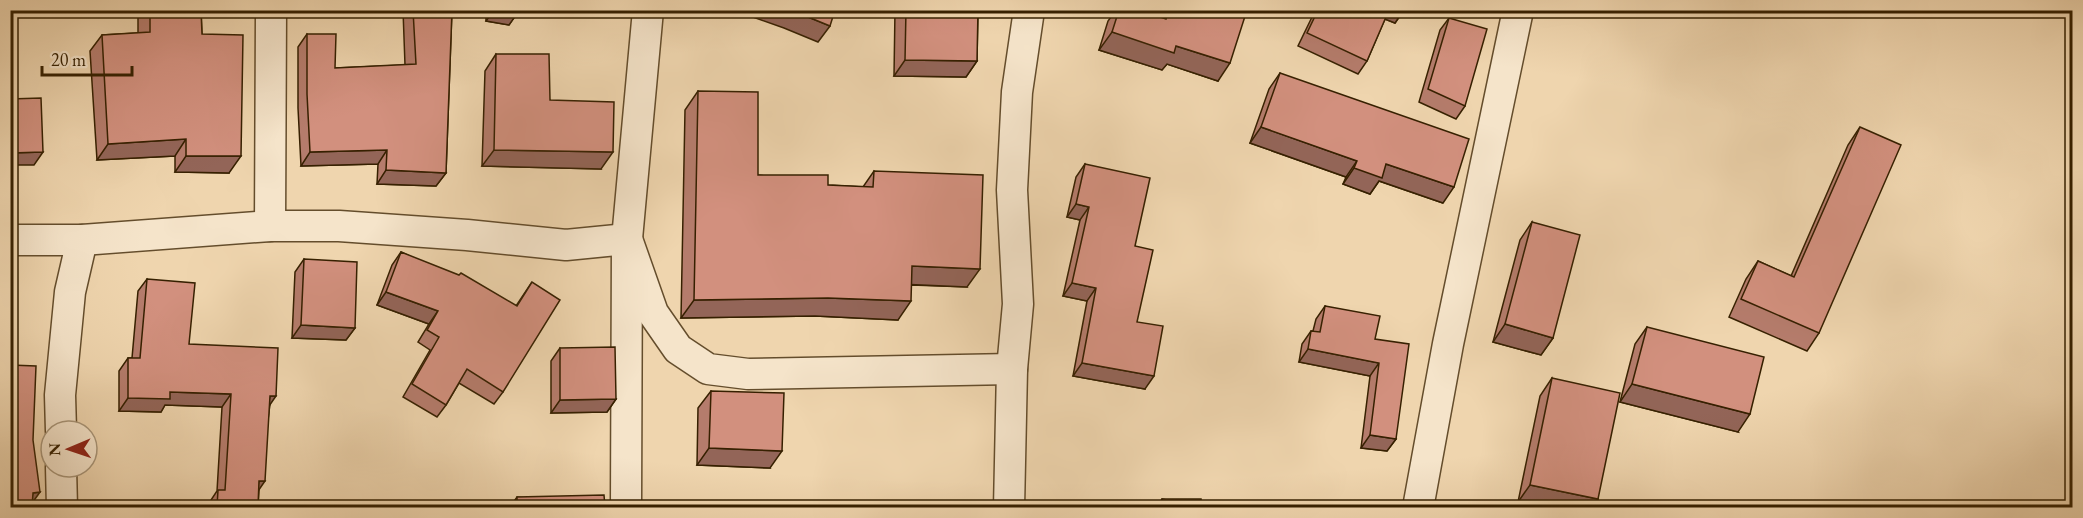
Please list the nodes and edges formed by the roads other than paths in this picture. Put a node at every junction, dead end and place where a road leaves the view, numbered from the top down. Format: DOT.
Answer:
graph roads {
  1 [pos="271,10"];
  2 [pos="648,10"];
  3 [pos="1029,10"];
  4 [pos="1518,10"];
  5 [pos="270,226"];
  6 [pos="627,239"];
  7 [pos="10,240"];
  8 [pos="82,240"];
  9 [pos="1012,369"];
  10 [pos="61,419"];
  11 [pos="62,479"];
  12 [pos="62,507"];
  13 [pos="626,507"];
  14 [pos="1009,507"];
  15 [pos="1418,507"];
  1 -- 5 [label="street"];
  2 -- 6 [label="street"];
  3 -- 9 [label="street"];
  4 -- 15 [label="street"];
  5 -- 6 [label="street"];
  5 -- 8 [label="street"];
  6 -- 9 [label="street"];
  6 -- 13 [label="street"];
  7 -- 8 [label="street"];
  8 -- 10 [label="street"];
  9 -- 14 [label="street"];
  11 -- 12 [label="street"];
}
